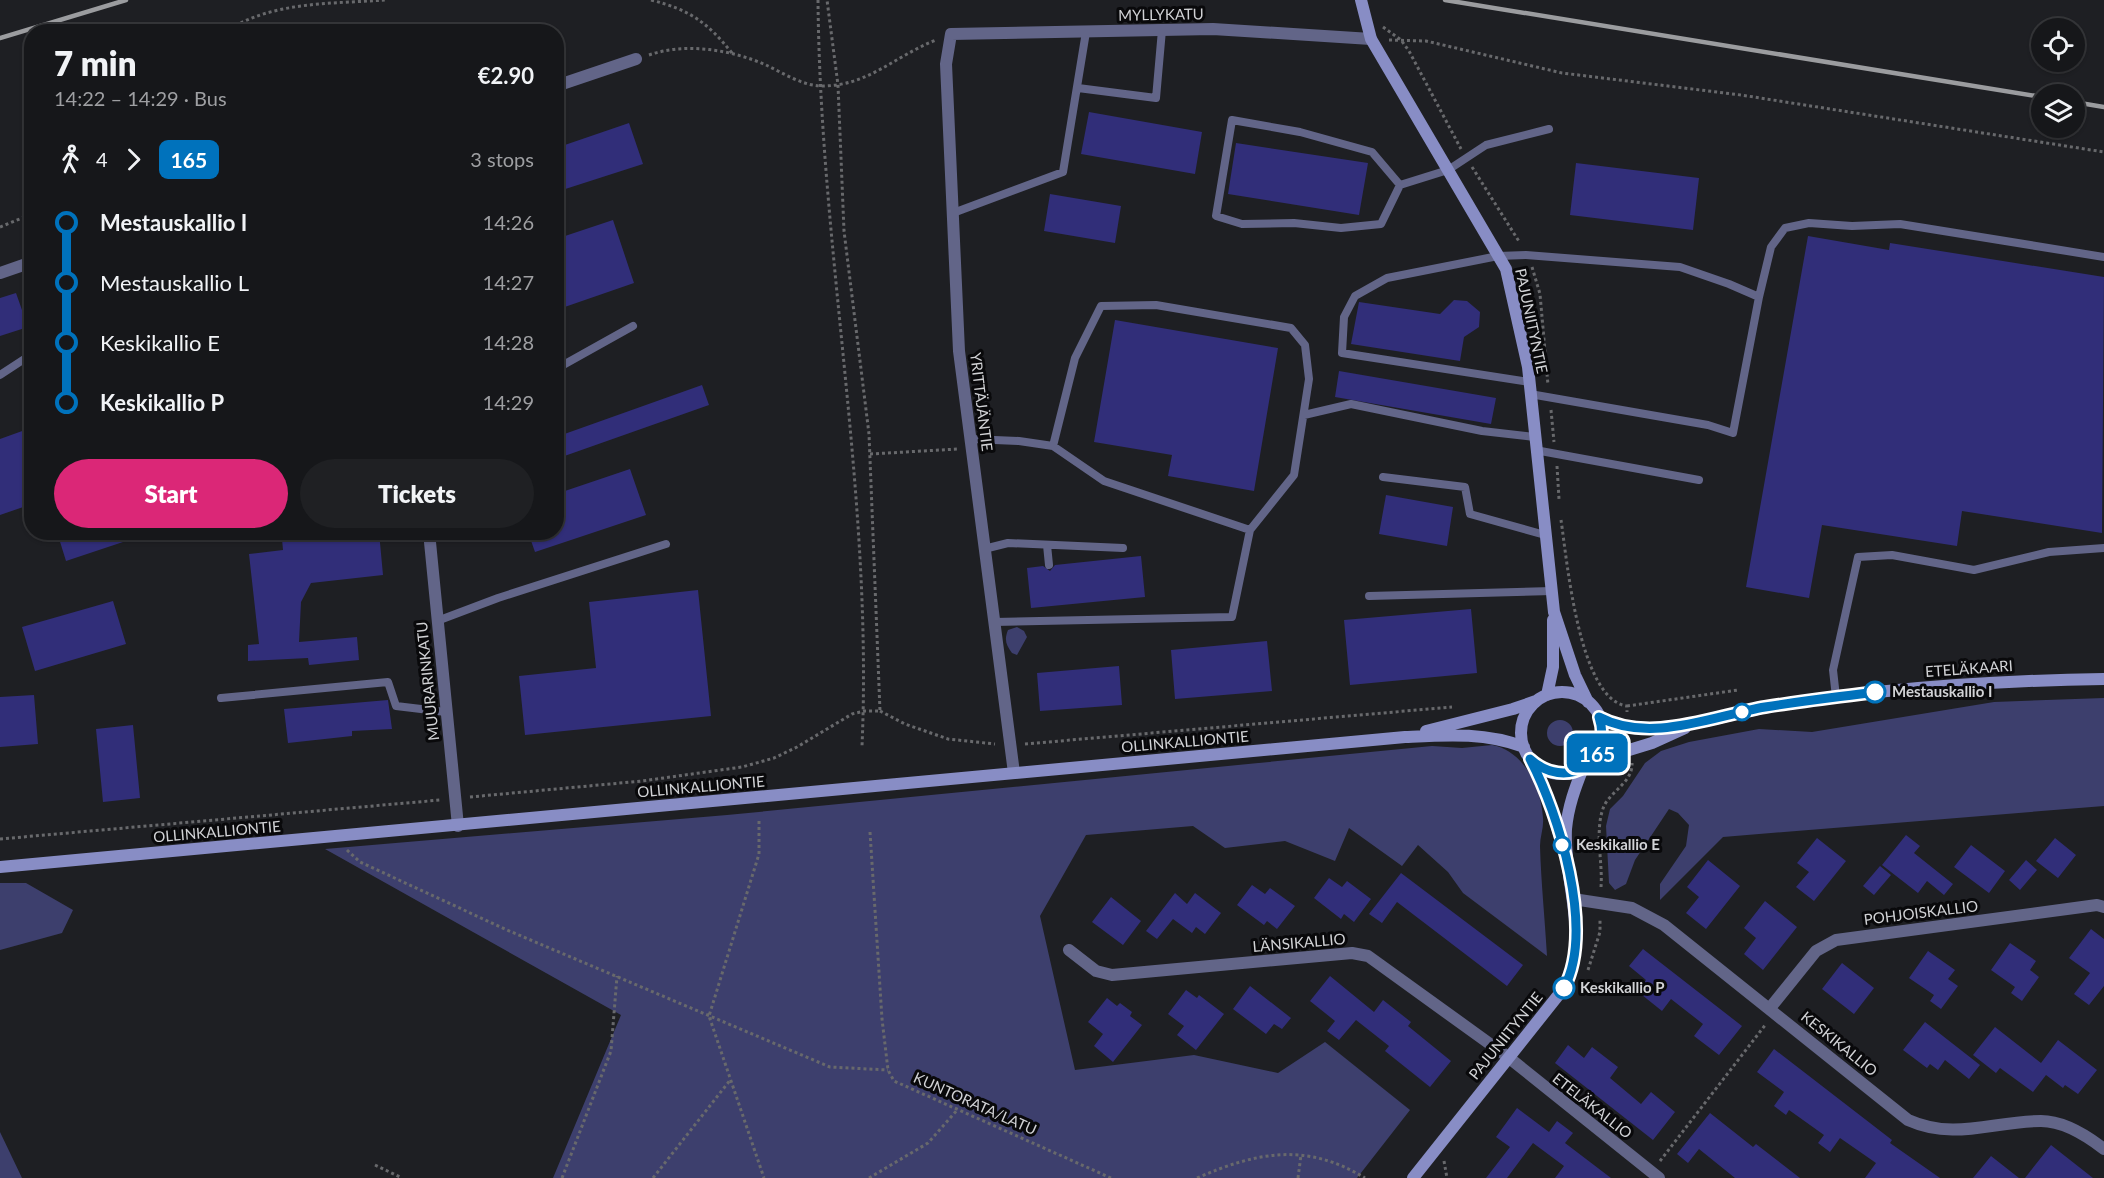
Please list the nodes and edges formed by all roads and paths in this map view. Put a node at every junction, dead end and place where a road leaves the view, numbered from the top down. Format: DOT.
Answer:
graph roads {
  1 [pos="385,0"];
  2 [pos="651,0"];
  3 [pos="818,0"];
  4 [pos="827,0"];
  5 [pos="1361,0"];
  6 [pos="239,24"];
  7 [pos="1162,30"];
  8 [pos="1086,32"];
  9 [pos="951,34"];
  10 [pos="1371,39"];
  11 [pos="732,53"];
  12 [pos="636,59"];
  13 [pos="564,83"];
  14 [pos="838,85"];
  15 [pos="819,86"];
  16 [pos="1078,88"];
  17 [pos="1549,129"];
  18 [pos="2104,152"];
  19 [pos="1448,170"];
  20 [pos="1400,185"];
  21 [pos="953,213"];
  22 [pos="24,216"];
  23 [pos="0,227"];
  24 [pos="1498,256"];
  25 [pos="2104,257"];
  26 [pos="24,265"];
  27 [pos="0,273"];
  28 [pos="1759,297"];
  29 [pos="633,326"];
  30 [pos="24,359"];
  31 [pos="564,365"];
  32 [pos="0,375"];
  33 [pos="1530,388"];
  34 [pos="1304,415"];
  35 [pos="971,443"];
  36 [pos="1534,444"];
  37 [pos="1053,446"];
  38 [pos="870,454"];
  39 [pos="1383,477"];
  40 [pos="1699,480"];
  41 [pos="1250,530"];
  42 [pos="1545,535"];
  43 [pos="430,540"];
  44 [pos="666,544"];
  45 [pos="1047,545"];
  46 [pos="1123,548"];
  47 [pos="2104,548"];
  48 [pos="984,549"];
  49 [pos="1049,565"];
  50 [pos="1552,591"];
  51 [pos="1369,596"];
  52 [pos="1554,612"];
  53 [pos="437,621"];
  54 [pos="994,622"];
  55 [pos="1587,657"];
  56 [pos="1569,659"];
  57 [pos="2104,679"];
  58 [pos="1738,690"];
  59 [pos="1543,697"];
  60 [pos="1836,697"];
  61 [pos="221,698"];
  62 [pos="1588,702"];
  63 [pos="1627,706"];
  64 [pos="1455,707"];
  65 [pos="864,711"];
  66 [pos="880,711"];
  67 [pos="446,712"];
  68 [pos="1599,717"];
  69 [pos="1695,723"];
  70 [pos="1405,737"];
  71 [pos="1009,744"];
  72 [pos="862,746"];
  73 [pos="1524,747"];
  74 [pos="1530,759"];
  75 [pos="1587,765"];
  76 [pos="1014,772"];
  77 [pos="455,798"];
  78 [pos="759,821"];
  79 [pos="458,826"];
  80 [pos="870,832"];
  81 [pos="334,837"];
  82 [pos="0,839"];
  83 [pos="1568,859"];
  84 [pos="0,867"];
  85 [pos="1573,899"];
  86 [pos="2104,907"];
  87 [pos="1069,950"];
  88 [pos="617,976"];
  89 [pos="1773,1010"];
  90 [pos="709,1016"];
  91 [pos="1508,1057"];
  92 [pos="888,1070"];
  93 [pos="731,1079"];
  94 [pos="958,1109"];
  95 [pos="2104,1149"];
  96 [pos="1301,1155"];
  97 [pos="1444,1159"];
  98 [pos="375,1165"];
  99 [pos="1655,1175"];
  100 [pos="402,1178"];
  101 [pos="562,1178"];
  102 [pos="652,1178"];
  103 [pos="764,1178"];
  104 [pos="869,1178"];
  105 [pos="1111,1178"];
  106 [pos="1197,1178"];
  107 [pos="1298,1178"];
  108 [pos="1365,1178"];
  109 [pos="1413,1178"];
  110 [pos="1448,1178"];
  1 -- 6 [label="path"];
  2 -- 11 [label="path"];
  3 -- 15 [label="path"];
  4 -- 14 [label="path"];
  5 -- 10 [label="street, PAJUNIITYNTIE"];
  7 -- 8 [label="street, MYLLYKATU"];
  7 -- 10 [label="street, MYLLYKATU"];
  7 -- 16 [label="lane"];
  8 -- 9 [label="street, MYLLYKATU"];
  8 -- 16 [label="lane"];
  9 -- 14 [label="path"];
  9 -- 21 [label="street, YRITTÄJÄNTIE"];
  10 -- 18 [label="path"];
  10 -- 19 [label="street, PAJUNIITYNTIE"];
  11 -- 12 [label="path"];
  11 -- 15 [label="path"];
  12 -- 13 [label="street"];
  14 -- 15 [label="path"];
  14 -- 38 [label="path"];
  15 -- 65 [label="path"];
  16 -- 21 [label="lane"];
  17 -- 19 [label="lane"];
  19 -- 20 [label="lane"];
  19 -- 24 [label="street, PAJUNIITYNTIE"];
  20 -- 20 [label="lane"];
  21 -- 35 [label="street, YRITTÄJÄNTIE"];
  22 -- 23 [label="path"];
  24 -- 28 [label="lane"];
  24 -- 33 [label="street, PAJUNIITYNTIE"];
  24 -- 33 [label="lane"];
  25 -- 28 [label="lane"];
  26 -- 27 [label="street"];
  28 -- 33 [label="lane"];
  29 -- 31 [label="lane"];
  30 -- 32 [label="lane"];
  33 -- 36 [label="street, PAJUNIITYNTIE"];
  34 -- 36 [label="lane"];
  34 -- 37 [label="lane"];
  34 -- 41 [label="lane"];
  35 -- 37 [label="lane"];
  35 -- 38 [label="path"];
  35 -- 48 [label="street, YRITTÄJÄNTIE"];
  36 -- 40 [label="lane"];
  36 -- 42 [label="street, PAJUNIITYNTIE"];
  37 -- 41 [label="lane"];
  38 -- 66 [label="path"];
  39 -- 42 [label="lane"];
  41 -- 54 [label="lane"];
  42 -- 50 [label="street, PAJUNIITYNTIE"];
  43 -- 53 [label="street, MUURARINKATU"];
  44 -- 53 [label="lane"];
  45 -- 46 [label="lane"];
  45 -- 48 [label="lane"];
  45 -- 49 [label="lane"];
  47 -- 60 [label="lane"];
  48 -- 54 [label="street, YRITTÄJÄNTIE"];
  50 -- 51 [label="lane"];
  50 -- 52 [label="street, PAJUNIITYNTIE"];
  52 -- 56 [label="street, PAJUNIITYNTIE"];
  52 -- 59 [label="street, PAJUNIITYNTIE"];
  53 -- 67 [label="street, MUURARINKATU"];
  54 -- 71 [label="street, YRITTÄJÄNTIE"];
  55 -- 56 [label="path"];
  56 -- 62 [label="street, PAJUNIITYNTIE"];
  57 -- 60 [label="street, ETELÄKAARI"];
  58 -- 63 [label="path"];
  59 -- 62 [label="street"];
  59 -- 70 [label="street, OLLINKALLIONTIE"];
  59 -- 73 [label="street"];
  60 -- 69 [label="street, ETELÄKAARI"];
  61 -- 67 [label="lane"];
  62 -- 68 [label="street"];
  64 -- 71 [label="path"];
  65 -- 66 [label="path"];
  65 -- 72 [label="path"];
  65 -- 77 [label="path"];
  66 -- 71 [label="path"];
  67 -- 77 [label="street, MUURARINKATU"];
  68 -- 69 [label="street, ETELÄKAARI"];
  68 -- 75 [label="street"];
  69 -- 75 [label="street, ETELÄKAARI"];
  70 -- 73 [label="street, OLLINKALLIONTIE"];
  70 -- 76 [label="street, OLLINKALLIONTIE"];
  71 -- 76 [label="street, YRITTÄJÄNTIE"];
  73 -- 74 [label="street"];
  74 -- 75 [label="street"];
  74 -- 83 [label="street, PAJUNIITYNTIE"];
  75 -- 83 [label="street, PAJUNIITYNTIE"];
  76 -- 79 [label="street, OLLINKALLIONTIE"];
  77 -- 79 [label="street, MUURARINKATU"];
  77 -- 82 [label="path"];
  78 -- 90 [label="path"];
  79 -- 81 [label="street, OLLINKALLIONTIE"];
  80 -- 92 [label="path"];
  81 -- 84 [label="street, OLLINKALLIONTIE"];
  81 -- 88 [label="path"];
  83 -- 85 [label="street, PAJUNIITYNTIE"];
  85 -- 89 [label="street, KESKIKALLIO"];
  85 -- 91 [label="street, PAJUNIITYNTIE"];
  86 -- 89 [label="street, POHJOISKALLIO"];
  87 -- 91 [label="street, LÄNSIKALLIO"];
  88 -- 90 [label="path"];
  88 -- 101 [label="path"];
  89 -- 95 [label="street, KESKIKALLIO"];
  89 -- 99 [label="path"];
  90 -- 92 [label="path"];
  90 -- 93 [label="path"];
  91 -- 99 [label="street, ETELÄKALLIO"];
  91 -- 109 [label="street, PAJUNIITYNTIE"];
  92 -- 94 [label="path, KUNTORATA/LATU"];
  93 -- 102 [label="path"];
  93 -- 103 [label="path"];
  94 -- 104 [label="path"];
  94 -- 105 [label="path, KUNTORATA/LATU"];
  96 -- 106 [label="path"];
  96 -- 107 [label="path"];
  96 -- 108 [label="path"];
  97 -- 110 [label="path"];
  98 -- 100 [label="path"];
}
